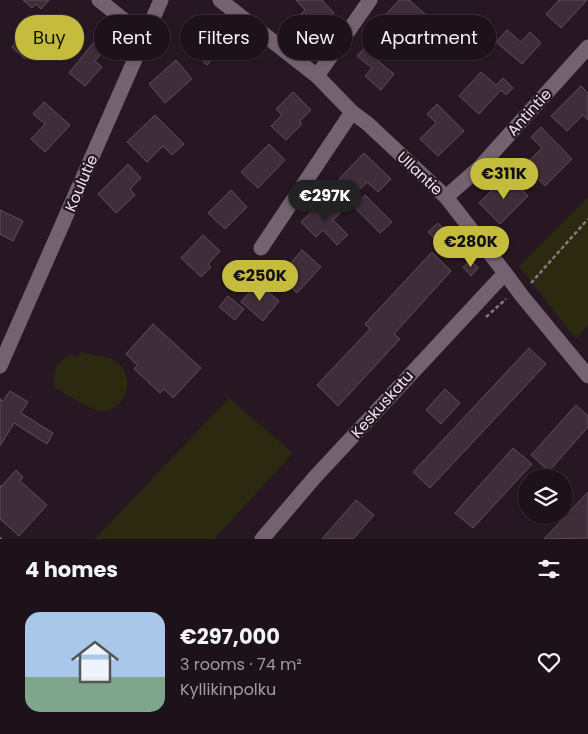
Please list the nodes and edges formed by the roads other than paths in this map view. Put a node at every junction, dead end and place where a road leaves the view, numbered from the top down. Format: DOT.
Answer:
graph roads {
  1 [pos="99,0"];
  2 [pos="161,0"];
  3 [pos="220,0"];
  4 [pos="370,0"];
  5 [pos="118,15"];
  6 [pos="155,15"];
  7 [pos="588,47"];
  8 [pos="135,60"];
  9 [pos="317,76"];
  10 [pos="352,112"];
  11 [pos="446,197"];
  12 [pos="261,248"];
  13 [pos="505,273"];
  14 [pos="0,366"];
  15 [pos="588,376"];
  16 [pos="262,539"];
  1 -- 5 [label="street"];
  2 -- 6 [label="street, Koulutie"];
  3 -- 9 [label="street, Ullantie"];
  4 -- 9 [label="street"];
  7 -- 11 [label="street, Antintie"];
  8 -- 14 [label="street, Koulutie"];
  9 -- 10 [label="street, Ullantie"];
  10 -- 11 [label="street, Ullantie"];
  10 -- 12 [label="street"];
  11 -- 13 [label="street, Ullantie"];
  13 -- 15 [label="street, Ullantie"];
  13 -- 16 [label="street, Keskuskatu"];
}
